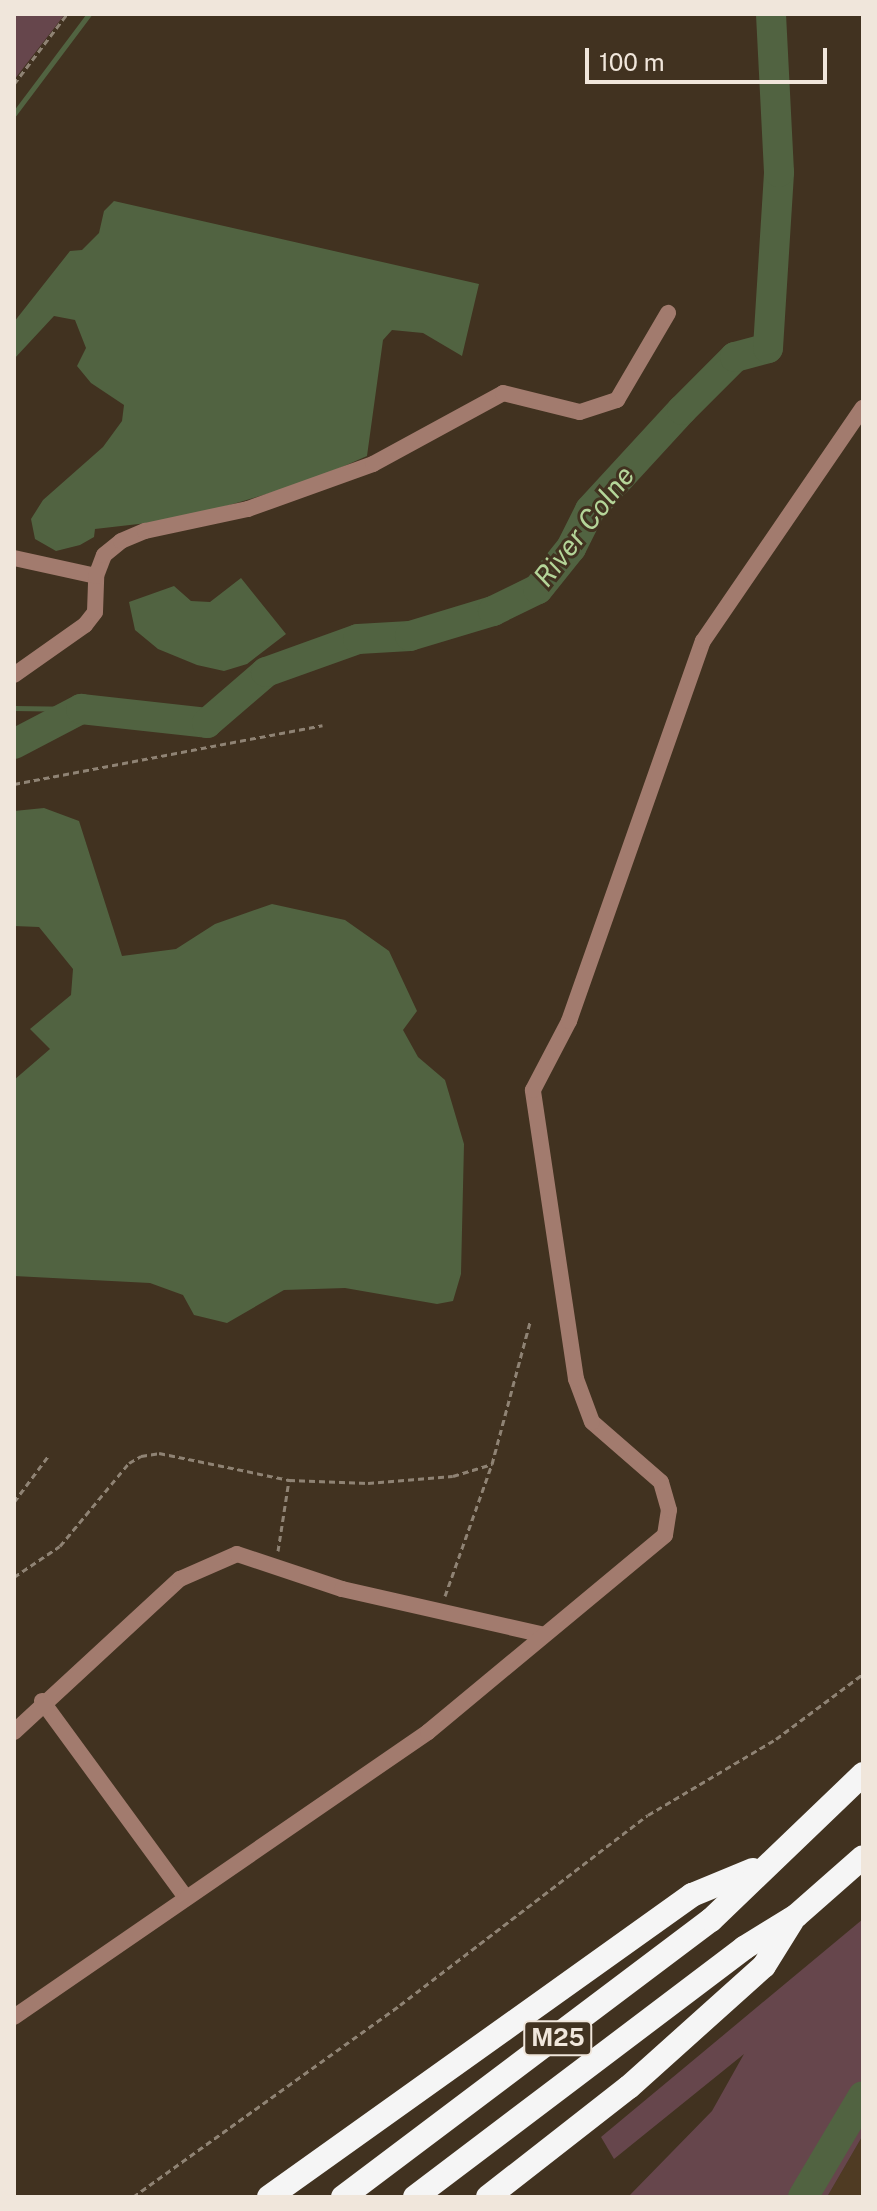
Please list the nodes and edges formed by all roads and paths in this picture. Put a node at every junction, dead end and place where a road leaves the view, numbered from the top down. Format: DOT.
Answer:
graph roads {
  1 [pos="67,14"];
  2 [pos="14,84"];
  3 [pos="668,313"];
  4 [pos="863,407"];
  5 [pos="14,558"];
  6 [pos="96,576"];
  7 [pos="14,675"];
  8 [pos="322,725"];
  9 [pos="14,784"];
  10 [pos="530,1322"];
  11 [pos="49,1455"];
  12 [pos="492,1464"];
  13 [pos="289,1480"];
  14 [pos="14,1502"];
  15 [pos="276,1567"];
  16 [pos="14,1577"];
  17 [pos="440,1611"];
  18 [pos="544,1635"];
  19 [pos="863,1674"];
  20 [pos="42,1701"];
  21 [pos="14,1732"];
  22 [pos="863,1774"];
  23 [pos="863,1857"];
  24 [pos="762,1866"];
  25 [pos="186,1898"];
  26 [pos="796,1916"];
  27 [pos="14,2017"];
  28 [pos="133,2197"];
  29 [pos="269,2197"];
  30 [pos="343,2197"];
  31 [pos="415,2197"];
  32 [pos="488,2197"];
  1 -- 2 [label="path"];
  3 -- 6 [label="lane"];
  4 -- 18 [label="lane"];
  5 -- 6 [label="lane"];
  6 -- 7 [label="lane"];
  8 -- 9 [label="path"];
  10 -- 12 [label="path"];
  11 -- 14 [label="path"];
  12 -- 13 [label="path"];
  12 -- 17 [label="path"];
  13 -- 15 [label="path"];
  13 -- 16 [label="path"];
  15 -- 17 [label="lane"];
  15 -- 20 [label="lane"];
  17 -- 18 [label="lane"];
  18 -- 25 [label="lane"];
  19 -- 28 [label="path"];
  20 -- 21 [label="lane"];
  20 -- 25 [label="lane"];
  22 -- 24 [label="highway, M25"];
  23 -- 26 [label="highway, M25"];
  24 -- 29 [label="highway, M25"];
  24 -- 30 [label="highway, M25"];
  25 -- 27 [label="lane"];
  26 -- 31 [label="highway, M25"];
  26 -- 32 [label="highway, M25"];
}
